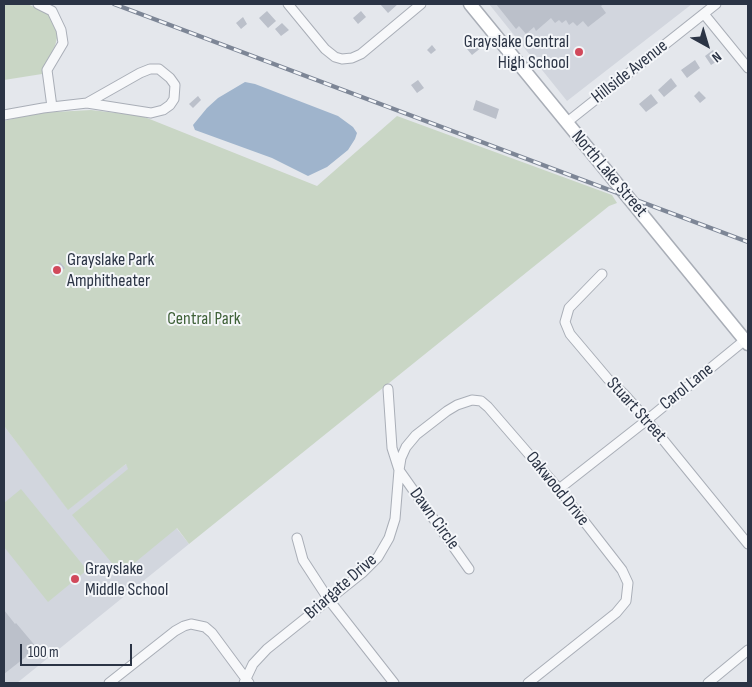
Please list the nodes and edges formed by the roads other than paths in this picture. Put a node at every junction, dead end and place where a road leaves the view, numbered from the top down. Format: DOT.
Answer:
graph roads {
  1 [pos="38,4"];
  2 [pos="288,4"];
  3 [pos="421,4"];
  4 [pos="470,4"];
  5 [pos="716,4"];
  6 [pos="704,14"];
  7 [pos="748,68"];
  8 [pos="87,104"];
  9 [pos="52,106"];
  10 [pos="4,115"];
  11 [pos="566,123"];
  12 [pos="602,274"];
  13 [pos="746,342"];
  14 [pos="388,389"];
  15 [pos="472,400"];
  16 [pos="647,420"];
  17 [pos="399,470"];
  18 [pos="559,489"];
  19 [pos="297,538"];
  20 [pos="748,544"];
  21 [pos="469,568"];
  22 [pos="328,600"];
  23 [pos="748,650"];
  24 [pos="246,682"];
  25 [pos="110,683"];
  26 [pos="394,683"];
  27 [pos="528,683"];
  28 [pos="708,683"];
  1 -- 9 [label="street"];
  2 -- 3 [label="street"];
  4 -- 11 [label="street, North Lake Street"];
  5 -- 6 [label="street, Hillside Avenue"];
  6 -- 7 [label="street"];
  6 -- 11 [label="street, Hillside Avenue"];
  8 -- 8 [label="street"];
  8 -- 9 [label="street"];
  9 -- 10 [label="street"];
  11 -- 13 [label="street, North Lake Street"];
  12 -- 16 [label="street, Stuart Street"];
  13 -- 16 [label="street, Carol Lane"];
  14 -- 17 [label="street, Briargate Drive"];
  15 -- 17 [label="street, Briargate Drive"];
  15 -- 18 [label="street, Oakwood Drive"];
  16 -- 18 [label="street, Carol Lane"];
  16 -- 20 [label="street, Stuart Street"];
  17 -- 21 [label="street, Dawn Circle"];
  17 -- 22 [label="street, Briargate Drive"];
  18 -- 27 [label="street, Oakwood Drive"];
  19 -- 22 [label="street"];
  22 -- 24 [label="street, Briargate Drive"];
  22 -- 26 [label="street"];
  23 -- 28 [label="street"];
  24 -- 25 [label="street"];
}
